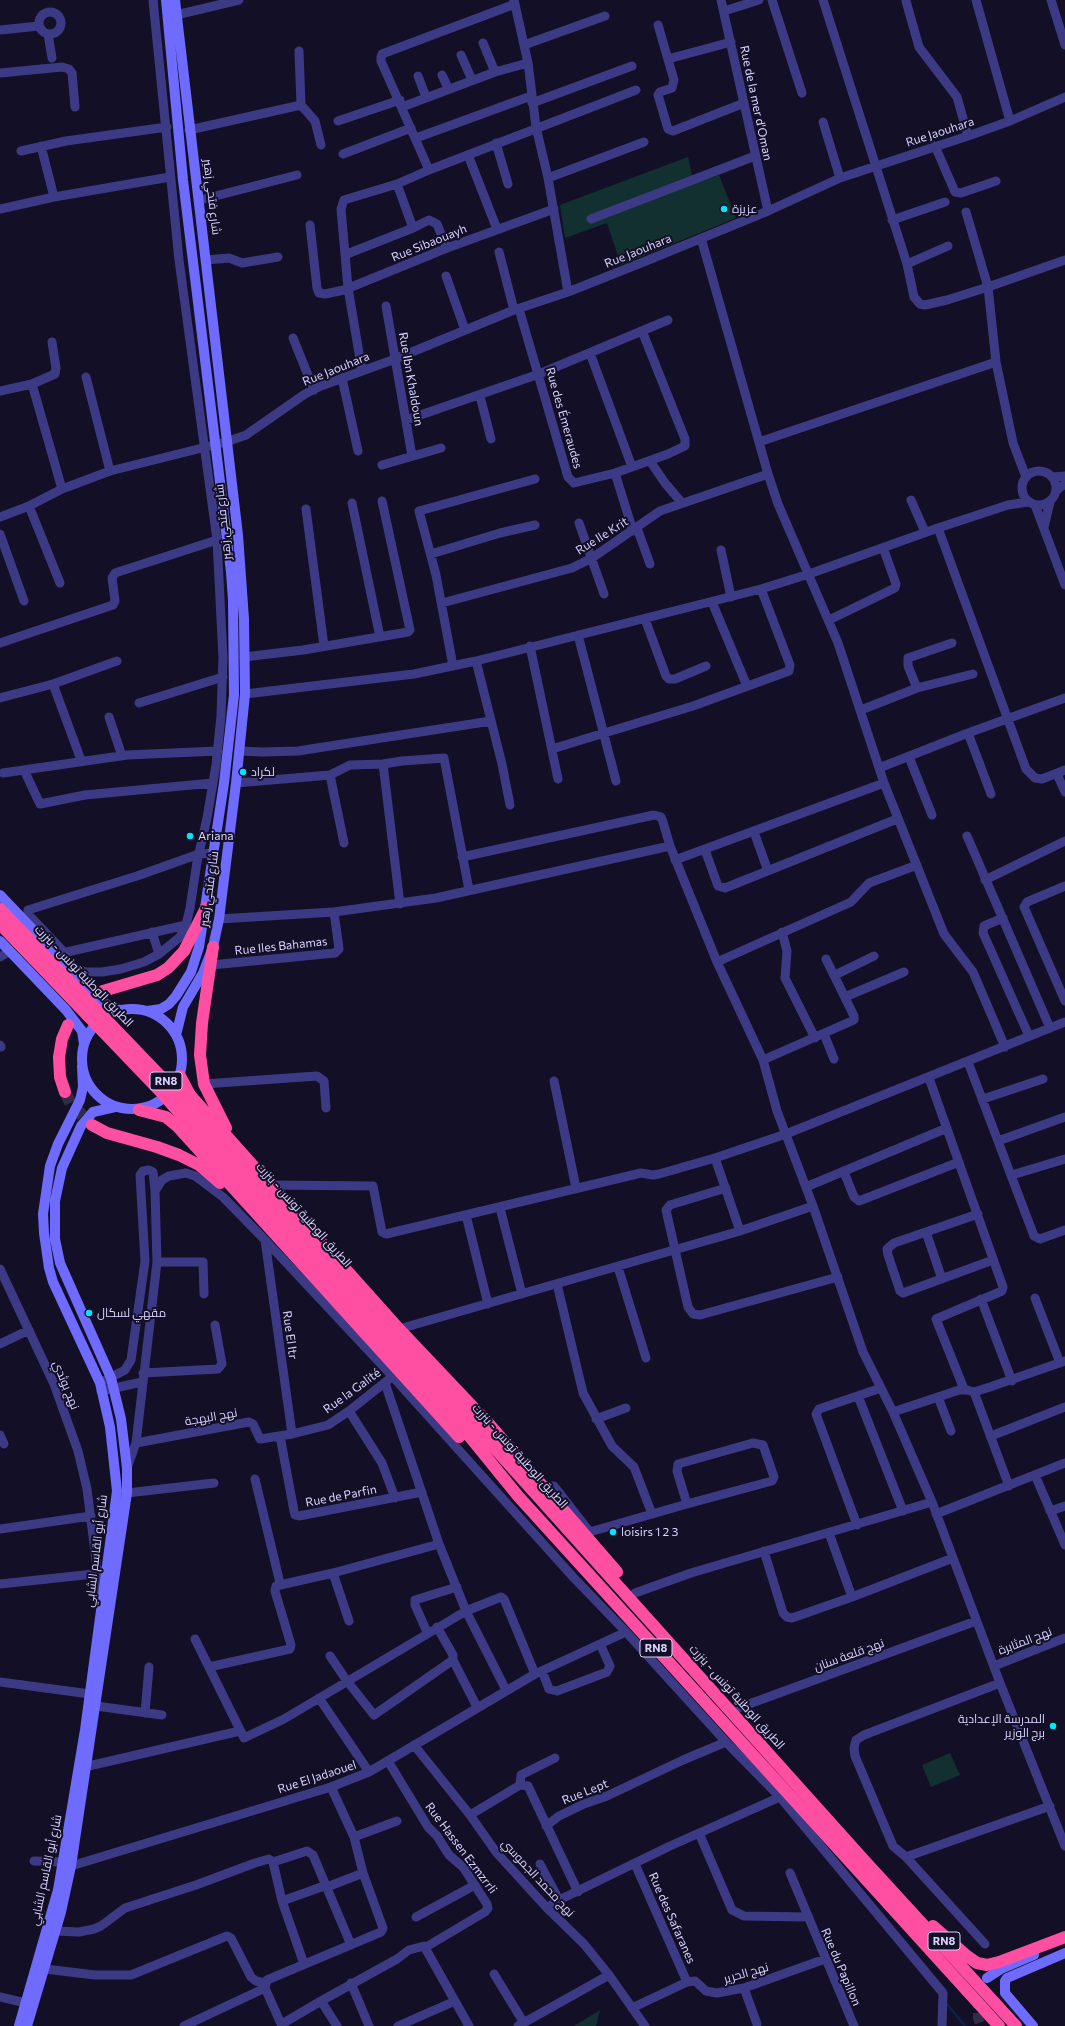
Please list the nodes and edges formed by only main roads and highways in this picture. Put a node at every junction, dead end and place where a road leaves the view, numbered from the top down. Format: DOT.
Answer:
graph roads {
  1 [pos="206,908"];
  2 [pos="0,909"];
  3 [pos="0,924"];
  4 [pos="213,947"];
  5 [pos="103,991"];
  6 [pos="68,1026"];
  7 [pos="180,1076"];
  8 [pos="65,1092"];
  9 [pos="139,1110"];
  10 [pos="92,1125"];
  11 [pos="259,1172"];
  12 [pos="244,1200"];
  13 [pos="321,1263"];
  14 [pos="518,1496"];
  15 [pos="707,1684"];
  16 [pos="862,1859"];
  17 [pos="920,1914"];
  18 [pos="1065,1937"];
  19 [pos="999,2026"];
  20 [pos="1016,2026"];
  21 [pos="1022,2026"];
  1 -- 5 [label="highway"];
  2 -- 13 [label="highway, الطريق الوطنية تونس - بنزرت / RN8, bridge"];
  3 -- 13 [label="highway, الطريق الوطنية تونس - بنزرت / RN8, bridge"];
  4 -- 11 [label="highway"];
  6 -- 8 [label="highway"];
  7 -- 11 [label="highway"];
  9 -- 12 [label="highway, RN8"];
  10 -- 12 [label="highway, RN8"];
  11 -- 15 [label="highway, RN8"];
  12 -- 14 [label="highway, RN8"];
  13 -- 14 [label="highway, الطريق الوطنية تونس - بنزرت / RN8"];
  13 -- 15 [label="highway, الطريق الوطنية تونس - بنزرت / RN8"];
  14 -- 19 [label="highway, الطريق الوطنية تونس - بنزرت / RN8"];
  15 -- 16 [label="highway, الطريق الوطنية تونس - بنزرت / RN8"];
  16 -- 17 [label="highway, RN8"];
  16 -- 20 [label="highway, الطريق الوطنية تونس - بنزرت / RN8"];
  17 -- 18 [label="highway, RN8"];
  17 -- 21 [label="highway, RN8"];
}
